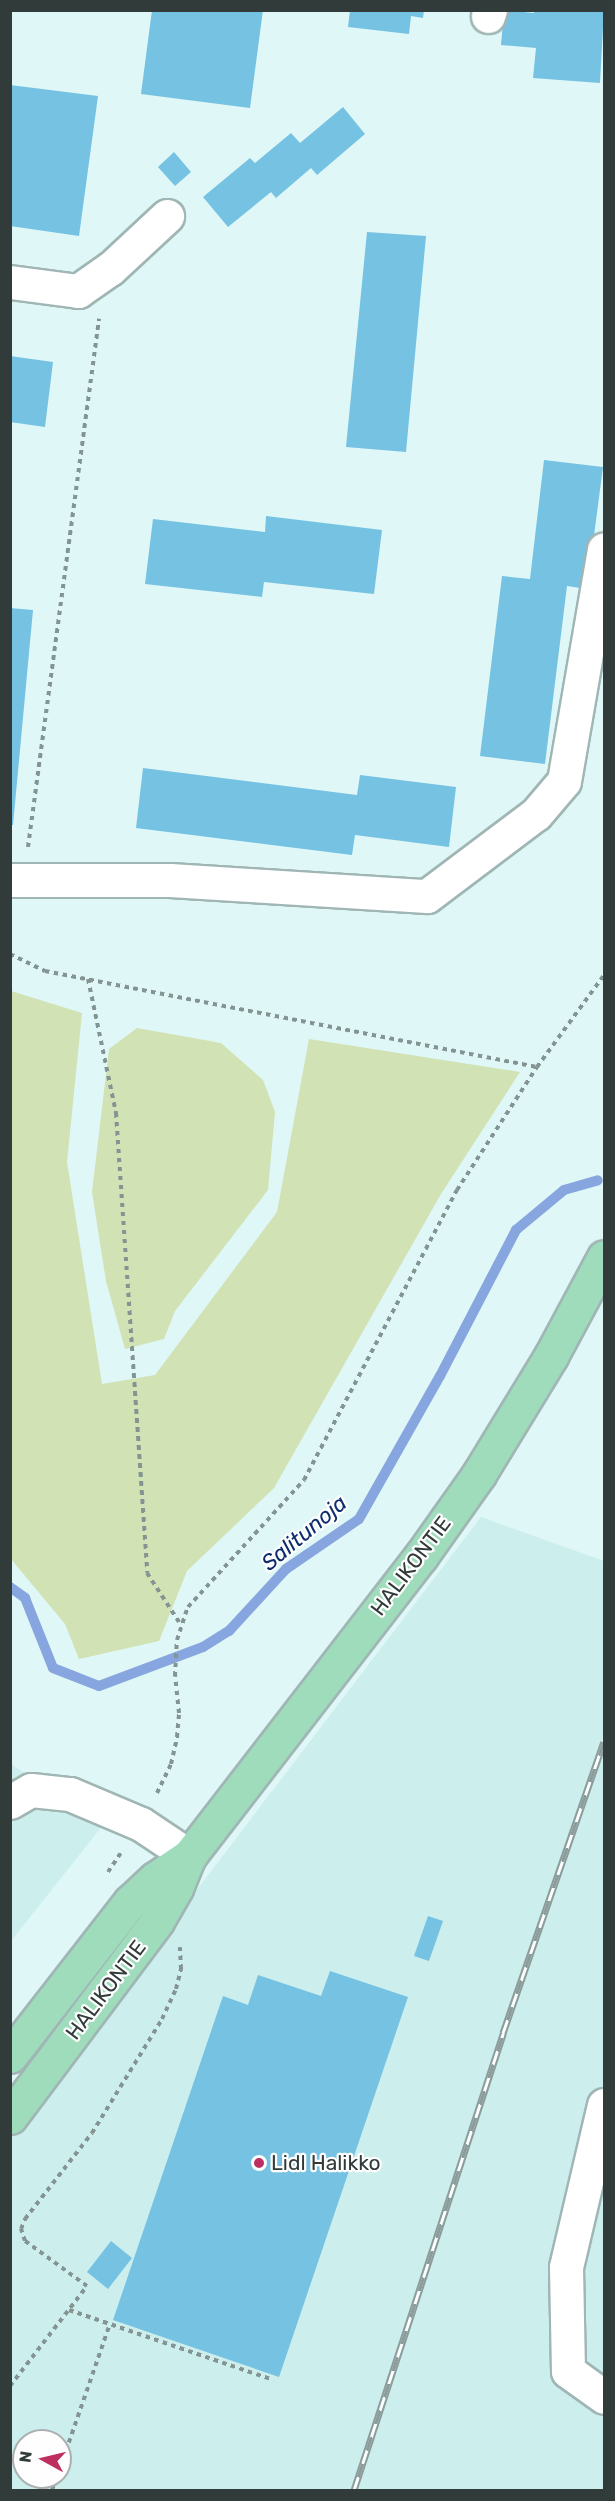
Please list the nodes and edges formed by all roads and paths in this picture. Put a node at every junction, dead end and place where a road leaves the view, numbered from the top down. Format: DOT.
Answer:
graph roads {
  1 [pos="167,216"];
  2 [pos="110,269"];
  3 [pos="10,282"];
  4 [pos="604,549"];
  5 [pos="17,868"];
  6 [pos="10,954"];
  7 [pos="604,975"];
  8 [pos="88,979"];
  9 [pos="537,1067"];
  10 [pos="604,1257"];
  11 [pos="182,1625"];
  12 [pos="175,1676"];
  13 [pos="10,1802"];
  14 [pos="189,1856"];
  15 [pos="157,1921"];
  16 [pos="10,2056"];
  17 [pos="604,2105"];
  18 [pos="10,2117"];
  19 [pos="69,2310"];
  20 [pos="110,2324"];
  21 [pos="273,2380"];
  22 [pos="10,2386"];
  23 [pos="604,2397"];
  24 [pos="72,2433"];
  1 -- 2 [label="street"];
  2 -- 3 [label="street"];
  2 -- 5 [label="path"];
  4 -- 5 [label="street"];
  6 -- 8 [label="path"];
  7 -- 9 [label="path"];
  8 -- 9 [label="path"];
  8 -- 11 [label="path"];
  9 -- 11 [label="path"];
  10 -- 14 [label="main road, HALIKONTIE"];
  11 -- 12 [label="path"];
  13 -- 14 [label="street"];
  14 -- 15 [label="main road, HALIKONTIE"];
  14 -- 16 [label="main road, HALIKONTIE"];
  15 -- 18 [label="main road, HALIKONTIE"];
  15 -- 19 [label="path"];
  17 -- 23 [label="street"];
  19 -- 20 [label="path"];
  19 -- 22 [label="path"];
  20 -- 21 [label="path"];
  20 -- 24 [label="path"];
}
